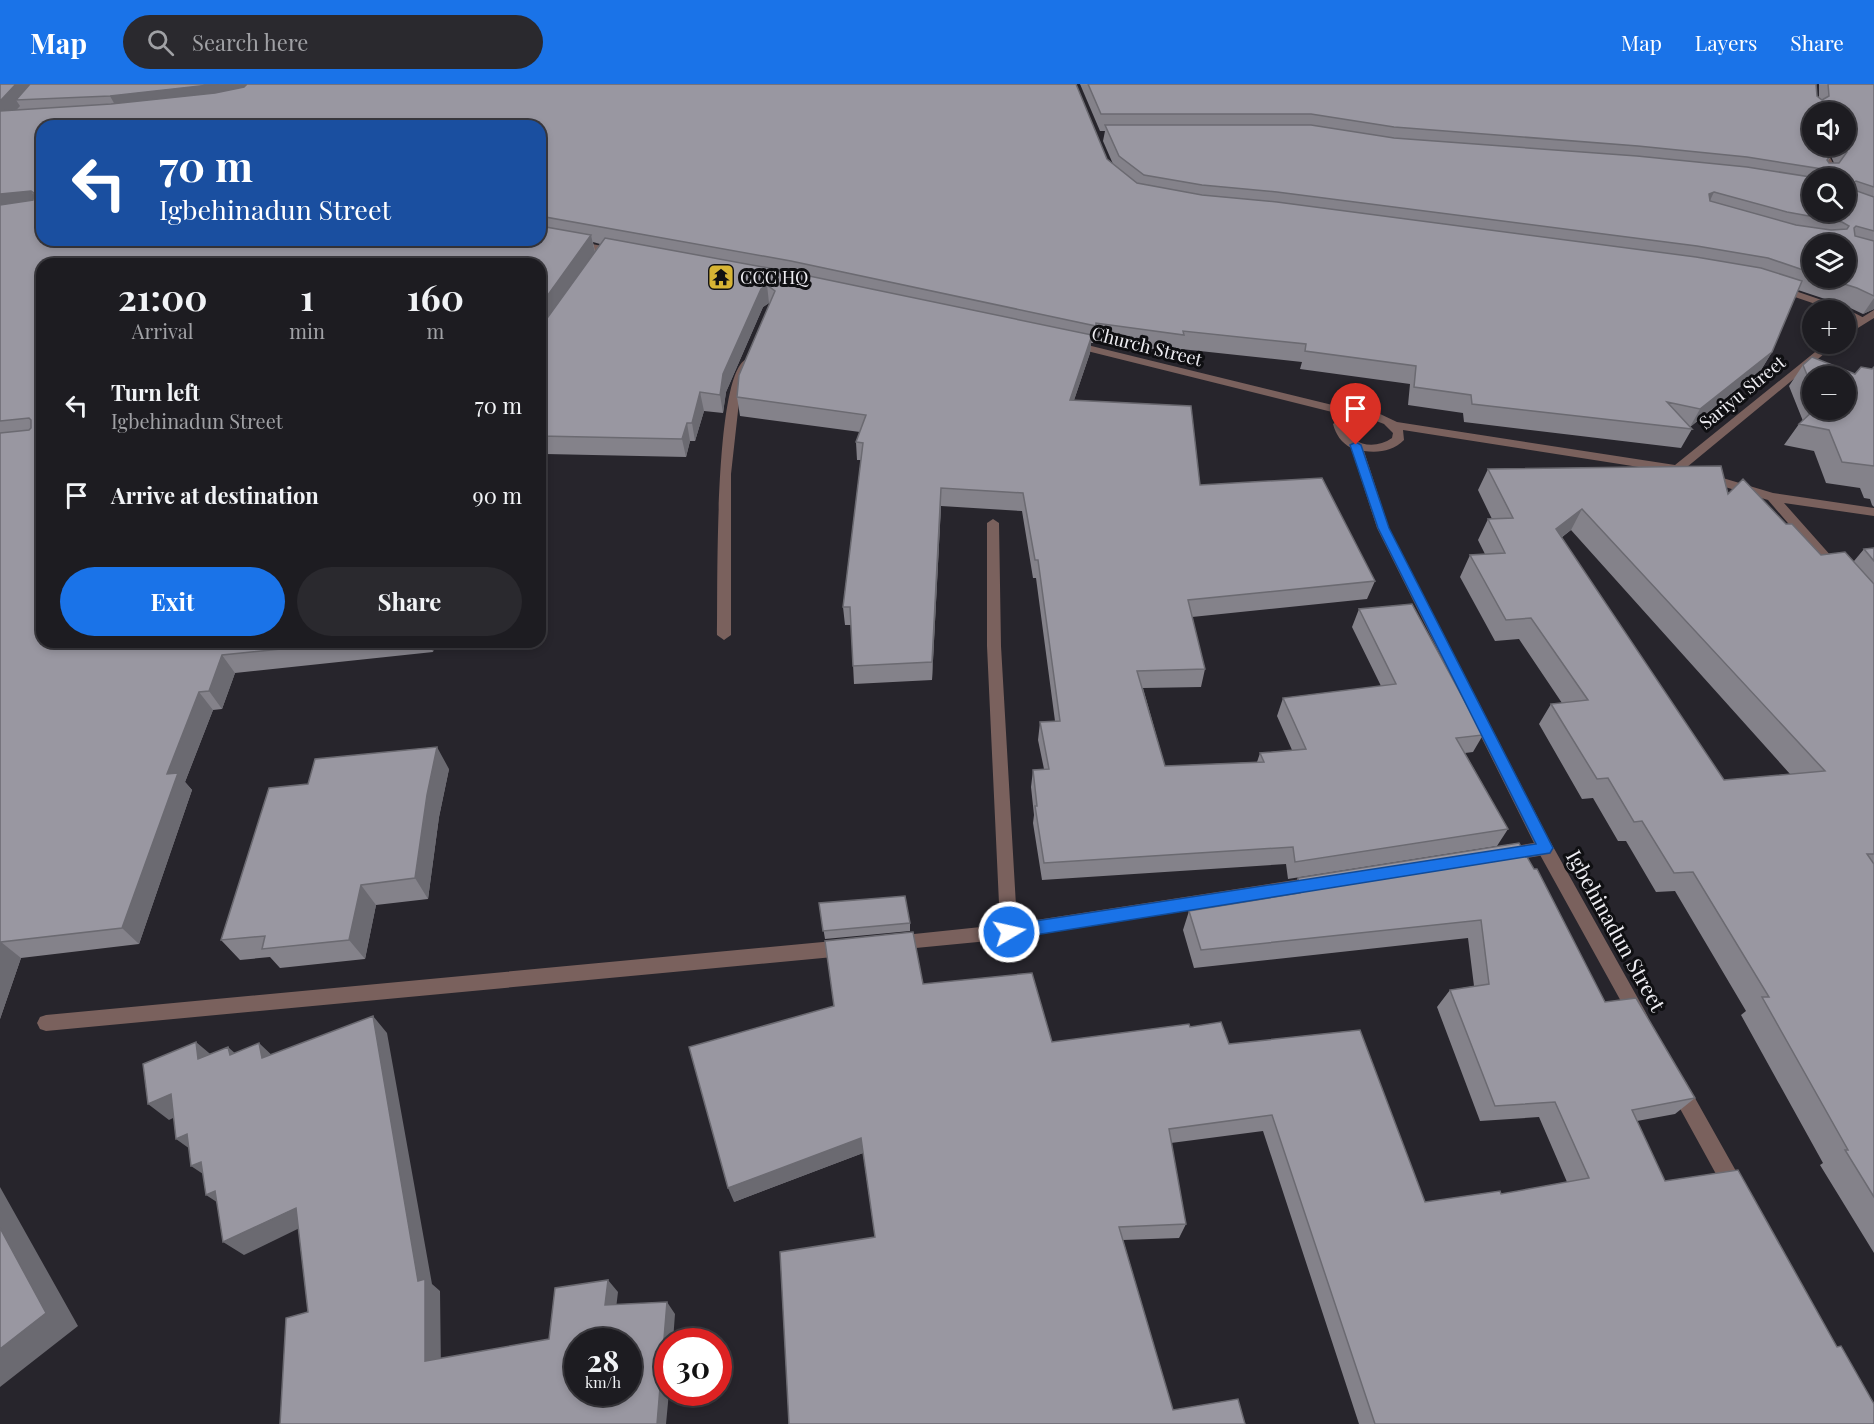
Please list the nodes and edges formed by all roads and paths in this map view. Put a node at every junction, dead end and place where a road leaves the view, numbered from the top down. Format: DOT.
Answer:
graph roads {
  1 [pos="546,239"];
  2 [pos="628,254"];
  3 [pos="1772,286"];
  4 [pos="1812,300"];
  5 [pos="1874,313"];
  6 [pos="1856,317"];
  7 [pos="1863,320"];
  8 [pos="1856,325"];
  9 [pos="1060,342"];
  10 [pos="753,347"];
  11 [pos="1820,354"];
  12 [pos="1356,414"];
  13 [pos="1394,425"];
  14 [pos="1356,445"];
  15 [pos="1688,472"];
  16 [pos="1772,497"];
  17 [pos="1874,512"];
  18 [pos="993,523"];
  19 [pos="1843,578"];
  20 [pos="724,635"];
  21 [pos="1545,848"];
  22 [pos="1487,857"];
  23 [pos="1335,881"];
  24 [pos="1009,932"];
  25 [pos="46,1023"];
  26 [pos="1650,1037"];
  27 [pos="1673,1078"];
  28 [pos="1743,1204"];
  1 -- 2 [label="street"];
  3 -- 4 [label="street"];
  5 -- 7 [label="street"];
  6 -- 7 [label="street"];
  7 -- 8 [label="street"];
  9 -- 12 [label="street, Church Street"];
  10 -- 20 [label="street"];
  11 -- 15 [label="street, Sariyu Street"];
  12 -- 13 [label="street, Church Street"];
  12 -- 14 [label="street, Igbehinadun Street"];
  13 -- 14 [label="street"];
  13 -- 15 [label="street, Church Street"];
  14 -- 21 [label="street, Igbehinadun Street"];
  15 -- 16 [label="street, Church Street"];
  16 -- 17 [label="street, Church Street"];
  16 -- 19 [label="street"];
  18 -- 24 [label="street"];
  21 -- 22 [label="street"];
  21 -- 26 [label="street, Igbehinadun Street"];
  23 -- 24 [label="street"];
  24 -- 25 [label="street"];
  27 -- 28 [label="street"];
}
